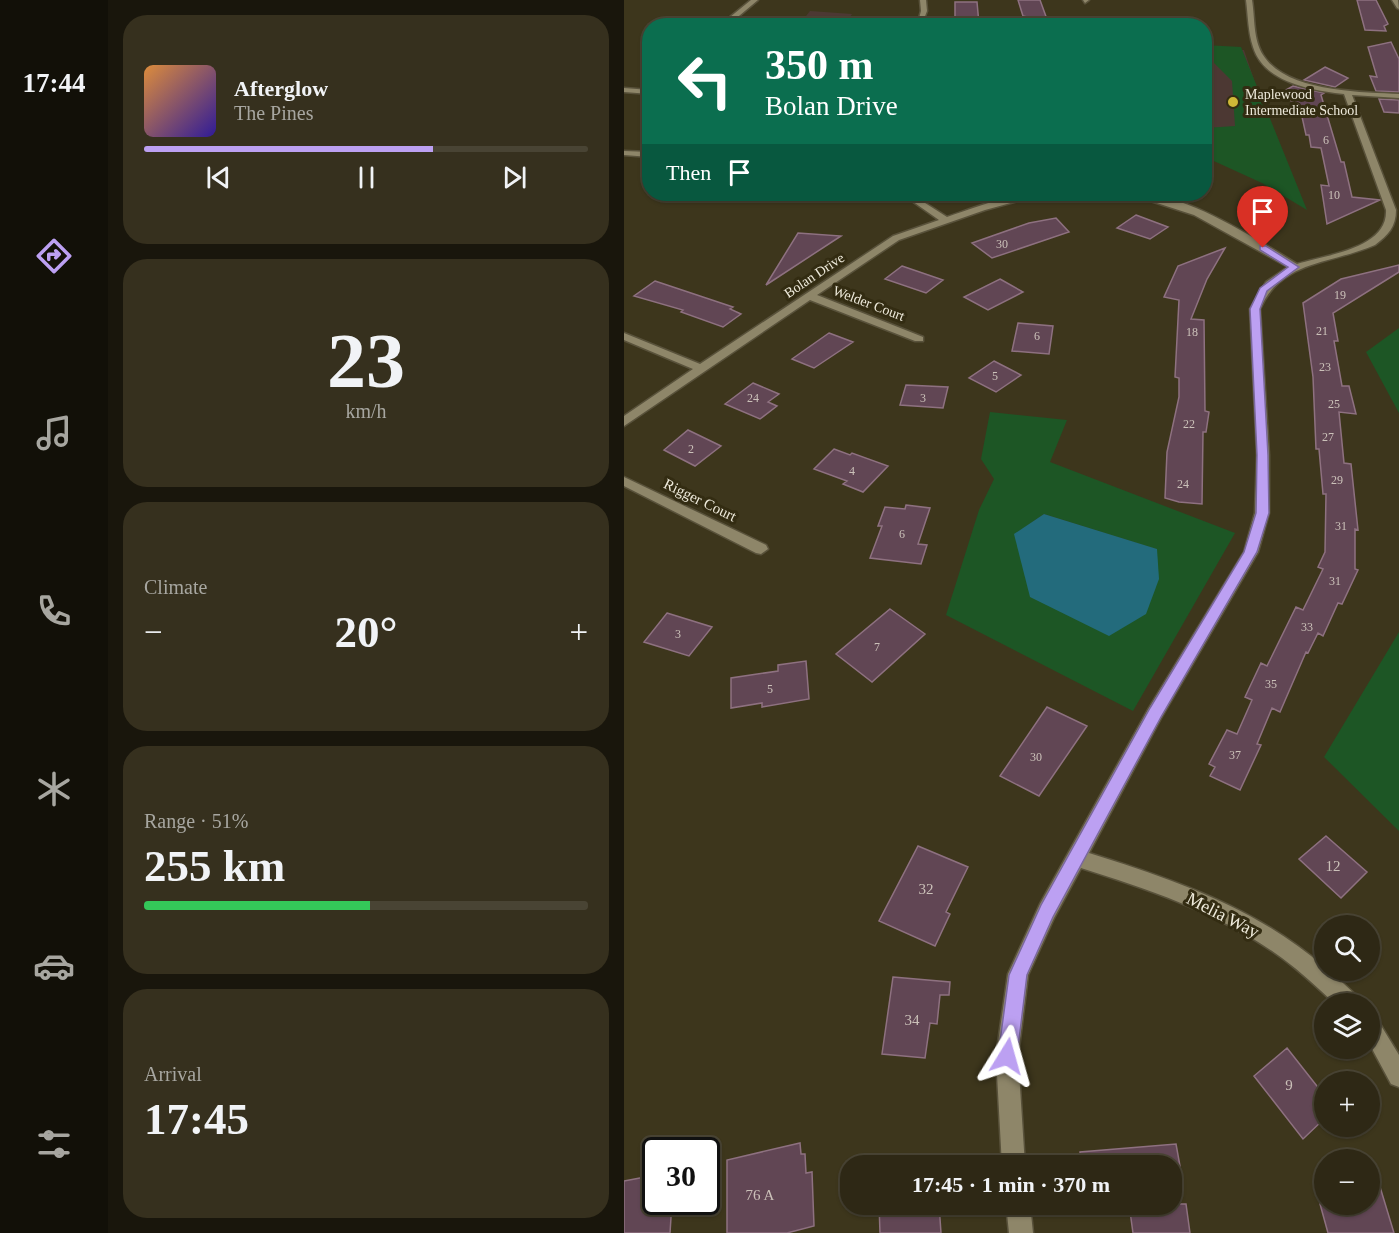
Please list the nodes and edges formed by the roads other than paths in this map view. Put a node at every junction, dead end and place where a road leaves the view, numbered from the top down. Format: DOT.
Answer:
graph roads {
  1 [pos="755,0"];
  2 [pos="923,0"];
  3 [pos="1249,0"];
  4 [pos="732,18"];
  5 [pos="921,18"];
  6 [pos="642,87"];
  7 [pos="624,90"];
  8 [pos="636,91"];
  9 [pos="642,91"];
  10 [pos="1347,93"];
  11 [pos="1399,96"];
  12 [pos="624,153"];
  13 [pos="642,154"];
  14 [pos="916,201"];
  15 [pos="1014,201"];
  16 [pos="1168,201"];
  17 [pos="945,220"];
  18 [pos="1295,267"];
  19 [pos="809,296"];
  20 [pos="624,336"];
  21 [pos="918,339"];
  22 [pos="700,368"];
  23 [pos="624,423"];
  24 [pos="624,481"];
  25 [pos="761,549"];
  26 [pos="1078,858"];
  27 [pos="1338,993"];
  28 [pos="1380,1044"];
  29 [pos="1399,1077"];
  30 [pos="1013,1155"];
  31 [pos="1019,1215"];
  32 [pos="1021,1233"];
  1 -- 4 [label="street"];
  2 -- 5 [label="street"];
  3 -- 10 [label="street"];
  6 -- 8 [label="street"];
  7 -- 8 [label="street"];
  8 -- 9 [label="street"];
  10 -- 11 [label="street"];
  10 -- 18 [label="street"];
  12 -- 13 [label="street"];
  14 -- 17 [label="street"];
  15 -- 17 [label="street, Bolan Drive"];
  16 -- 18 [label="street"];
  17 -- 19 [label="street, Bolan Drive"];
  18 -- 26 [label="street"];
  19 -- 21 [label="street, Welder Court"];
  19 -- 22 [label="street, Bolan Drive"];
  20 -- 22 [label="street"];
  22 -- 23 [label="street, Bolan Drive"];
  24 -- 25 [label="street, Rigger Court"];
  26 -- 27 [label="street, Melia Way"];
  26 -- 30 [label="street"];
  28 -- 29 [label="street"];
  31 -- 32 [label="street"];
}
